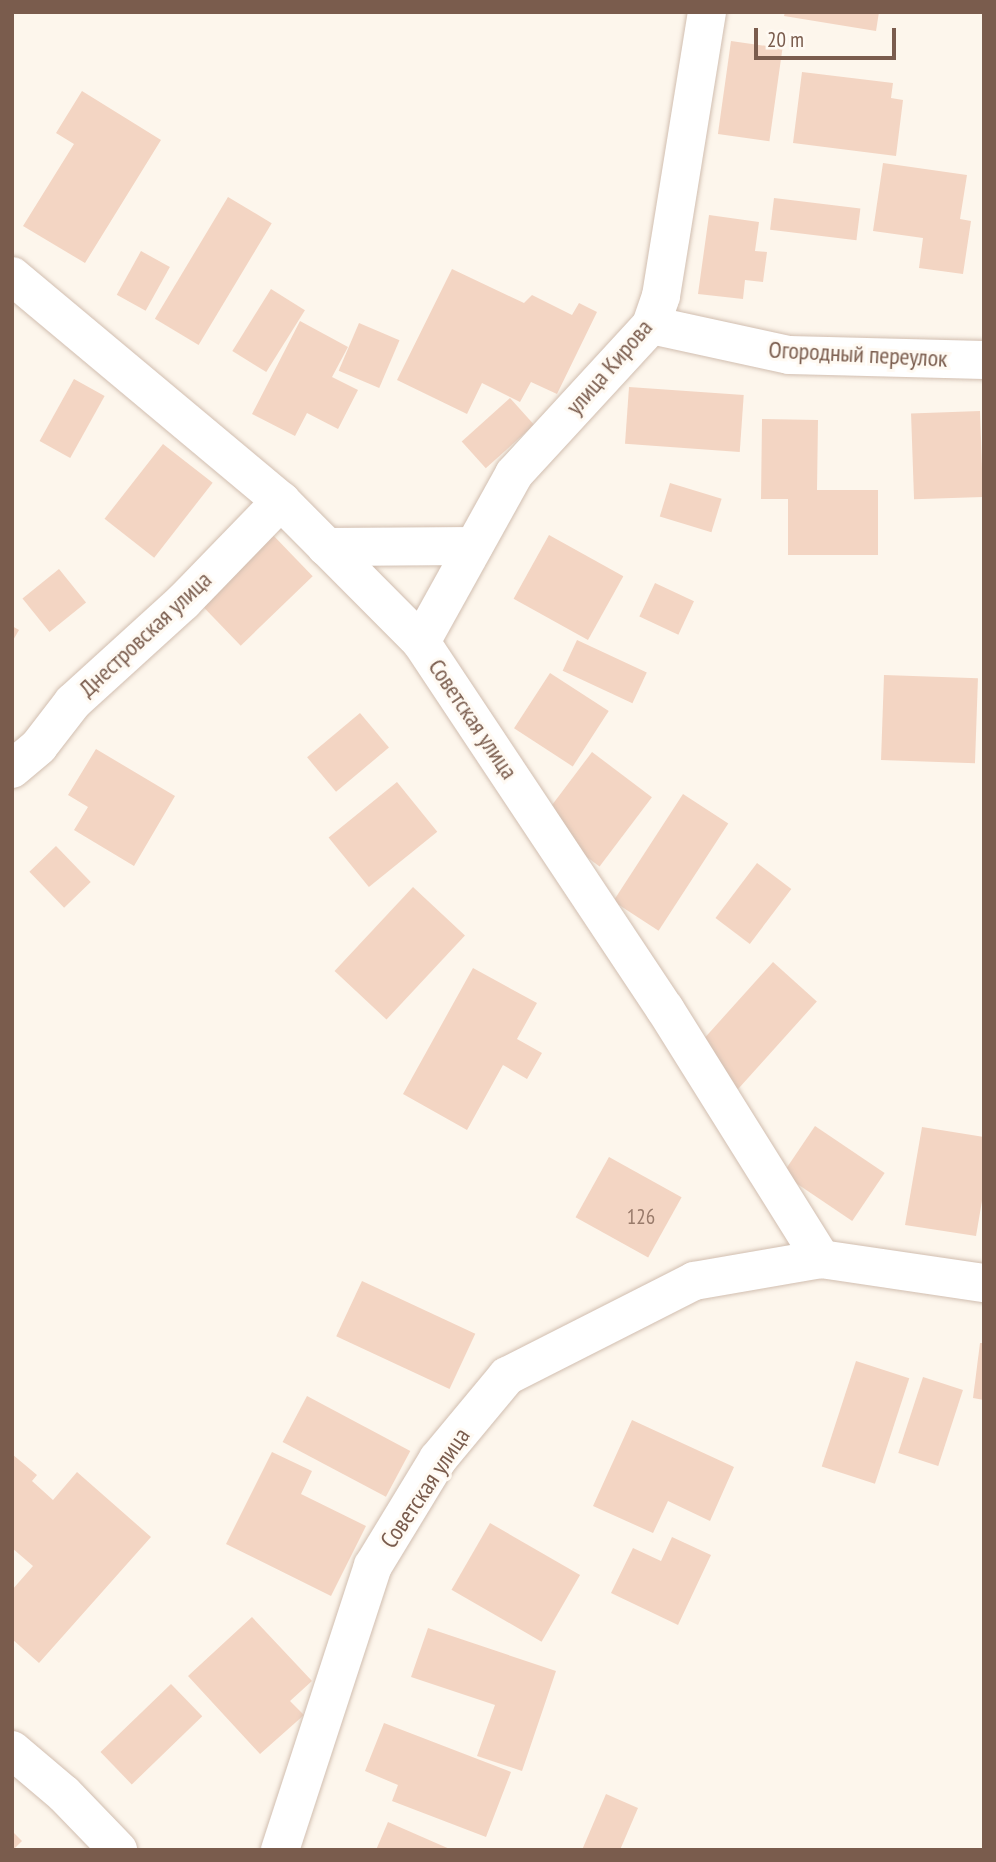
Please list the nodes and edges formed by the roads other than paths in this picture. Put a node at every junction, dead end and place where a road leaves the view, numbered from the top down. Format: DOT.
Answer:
graph roads {
  1 [pos="707,12"];
  2 [pos="12,276"];
  3 [pos="651,325"];
  4 [pos="984,360"];
  5 [pos="281,501"];
  6 [pos="474,546"];
  7 [pos="326,547"];
  8 [pos="421,642"];
  9 [pos="12,769"];
  10 [pos="821,1259"];
  11 [pos="984,1283"];
  12 [pos="12,1750"];
  13 [pos="118,1850"];
  14 [pos="280,1850"];
  1 -- 3 [label="street, улица Кирова"];
  2 -- 5 [label="street, Советская улица"];
  3 -- 4 [label="street, Огородный переулок"];
  3 -- 6 [label="street, улица Кирова"];
  5 -- 7 [label="street, Советская улица"];
  5 -- 9 [label="street, Днестровская улица"];
  6 -- 7 [label="street"];
  6 -- 8 [label="street, улица Кирова"];
  7 -- 8 [label="street, Советская улица"];
  8 -- 10 [label="street, Советская улица"];
  10 -- 11 [label="street, Советская улица"];
  10 -- 14 [label="street, Советская улица"];
  12 -- 13 [label="street"];
}
